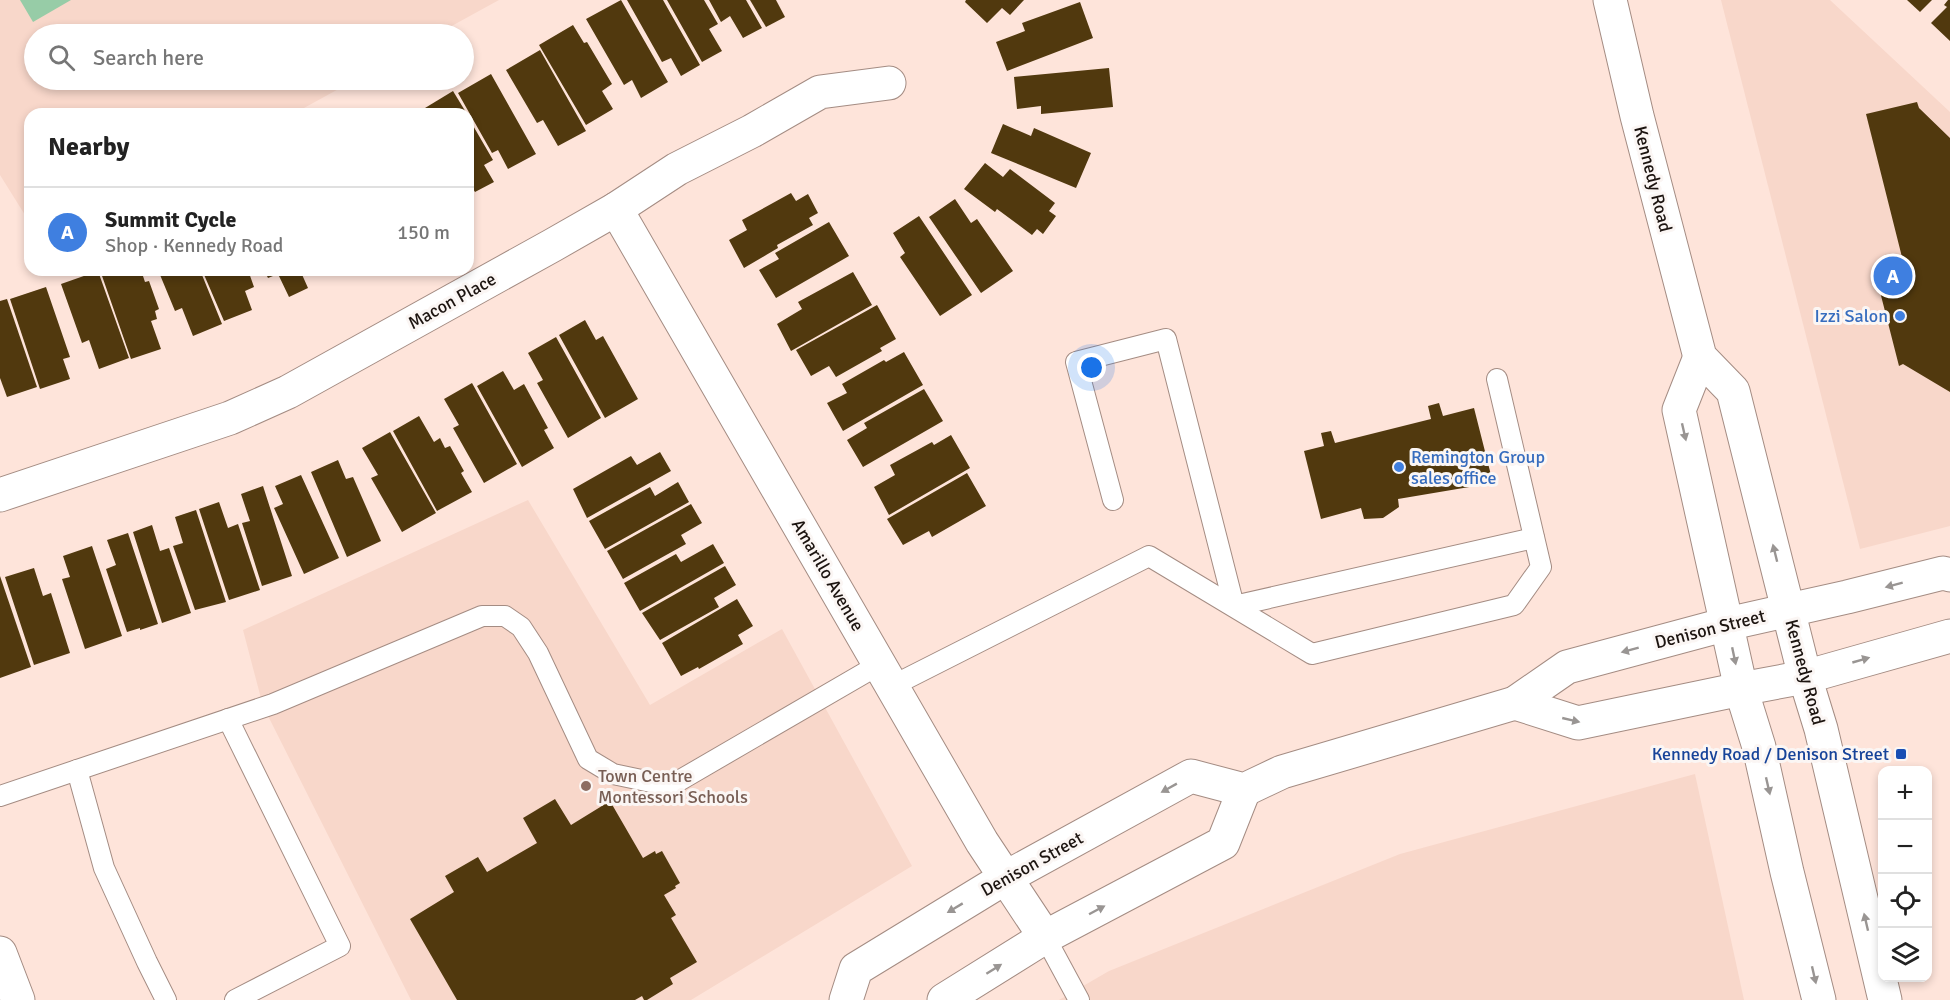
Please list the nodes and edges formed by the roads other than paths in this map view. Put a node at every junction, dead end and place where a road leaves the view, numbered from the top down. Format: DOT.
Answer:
graph roads {
  1 [pos="1610,0"];
  2 [pos="889,83"];
  3 [pos="616,209"];
  4 [pos="1700,357"];
  5 [pos="1497,379"];
  6 [pos="0,495"];
  7 [pos="1113,500"];
  8 [pos="1534,538"];
  9 [pos="1950,575"];
  10 [pos="1234,606"];
  11 [pos="1788,610"];
  12 [pos="1727,624"];
  13 [pos="1950,636"];
  14 [pos="886,675"];
  15 [pos="1805,677"];
  16 [pos="1741,689"];
  17 [pos="1515,703"];
  18 [pos="228,719"];
  19 [pos="77,770"];
  20 [pos="1244,790"];
  21 [pos="0,796"];
  22 [pos="1005,878"];
  23 [pos="1045,937"];
  24 [pos="0,953"];
  25 [pos="18,1000"];
  26 [pos="166,1000"];
  27 [pos="235,1000"];
  28 [pos="846,1000"];
  29 [pos="944,1000"];
  30 [pos="1079,1000"];
  31 [pos="1819,1000"];
  32 [pos="1885,1000"];
  1 -- 4 [label="main road, Kennedy Road"];
  2 -- 3 [label="main road, Macon Place"];
  3 -- 6 [label="main road, Macon Place"];
  3 -- 14 [label="main road, Amarillo Avenue"];
  11 -- 4 [label="main road, Kennedy Road, one-way"];
  4 -- 12 [label="main road, one-way"];
  5 -- 8 [label="lane"];
  7 -- 10 [label="lane"];
  8 -- 10 [label="lane"];
  8 -- 10 [label="lane"];
  9 -- 11 [label="main road, Denison Street, one-way"];
  10 -- 14 [label="lane"];
  11 -- 12 [label="main road, Denison Street"];
  11 -- 15 [label="main road, Kennedy Road"];
  12 -- 16 [label="main road, one-way"];
  12 -- 17 [label="main road, Denison Street, one-way"];
  15 -- 13 [label="main road, one-way"];
  14 -- 18 [label="lane"];
  14 -- 22 [label="main road, Amarillo Avenue"];
  15 -- 16 [label="main road"];
  32 -- 15 [label="main road, Kennedy Road, one-way"];
  17 -- 16 [label="main road, one-way"];
  16 -- 31 [label="main road, one-way"];
  17 -- 20 [label="main road, Denison Street"];
  18 -- 19 [label="lane"];
  18 -- 27 [label="lane"];
  19 -- 21 [label="lane"];
  19 -- 26 [label="lane"];
  20 -- 22 [label="main road, Denison Street, one-way"];
  23 -- 20 [label="main road, one-way"];
  22 -- 23 [label="main road, Amarillo Avenue"];
  22 -- 28 [label="main road, Denison Street, one-way"];
  29 -- 23 [label="main road, one-way"];
  23 -- 30 [label="lane"];
  24 -- 25 [label="main road"];
}
